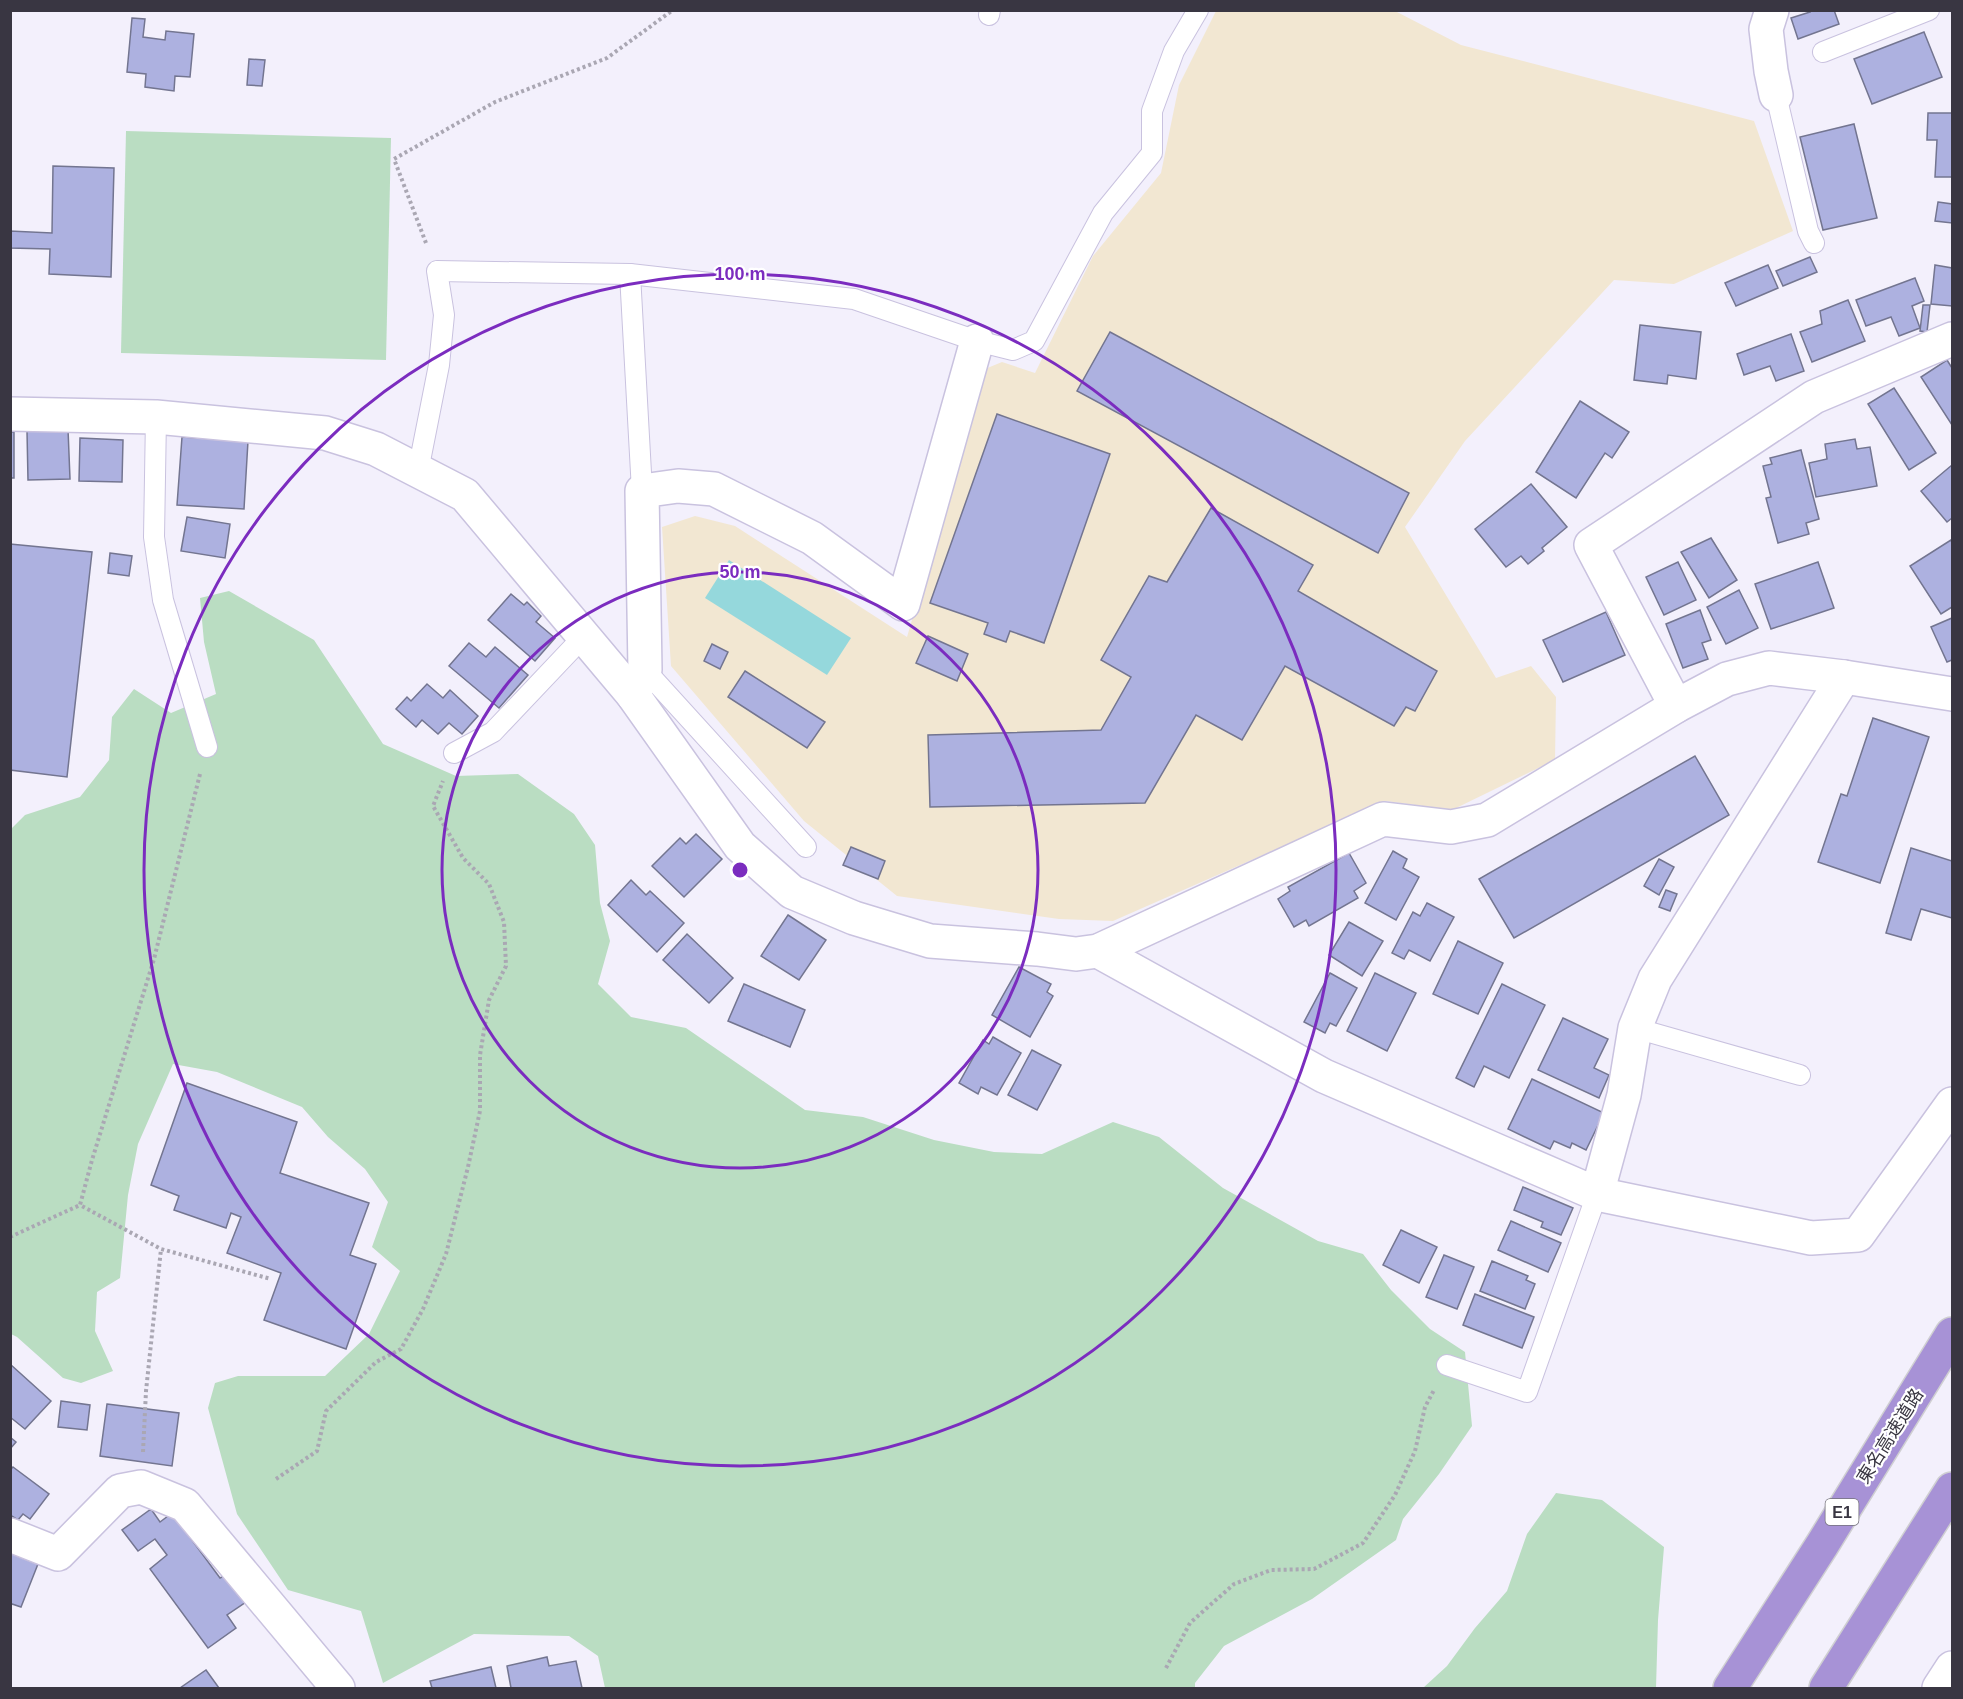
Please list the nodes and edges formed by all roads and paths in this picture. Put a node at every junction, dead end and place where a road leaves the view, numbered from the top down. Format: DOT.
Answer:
graph roads {
  1 [pos="674,10"];
  2 [pos="1198,10"];
  3 [pos="1772,10"];
  4 [pos="1929,10"];
  5 [pos="1823,52"];
  6 [pos="1776,95"];
  7 [pos="1814,243"];
  8 [pos="437,272"];
  9 [pos="630,274"];
  10 [pos="1953,339"];
  11 [pos="977,341"];
  12 [pos="10,414"];
  13 [pos="156,417"];
  14 [pos="418,471"];
  15 [pos="642,490"];
  16 [pos="584,636"];
  17 [pos="1844,677"];
  18 [pos="639,682"];
  19 [pos="1953,694"];
  20 [pos="1676,706"];
  21 [pos="207,747"];
  22 [pos="454,753"];
  23 [pos="806,847"];
  24 [pos="1098,951"];
  25 [pos="1635,1028"];
  26 [pos="1800,1075"];
  27 [pos="1953,1104"];
  28 [pos="1597,1194"];
  29 [pos="80,1205"];
  30 [pos="10,1237"];
  31 [pos="162,1249"];
  32 [pos="271,1279"];
  33 [pos="1953,1334"];
  34 [pos="1447,1365"];
  35 [pos="276,1479"];
  36 [pos="141,1488"];
  37 [pos="1953,1488"];
  38 [pos="10,1535"];
  39 [pos="1166,1668"];
  40 [pos="1953,1668"];
  41 [pos="338,1689"];
  42 [pos="1730,1689"];
  43 [pos="1826,1689"];
  44 [pos="1939,1689"];
  1 -- 8 [label="path"];
  2 -- 11 [label="lane"];
  3 -- 6 [label="street"];
  4 -- 5 [label="lane"];
  6 -- 7 [label="lane"];
  8 -- 9 [label="lane"];
  8 -- 14 [label="lane"];
  9 -- 11 [label="lane"];
  9 -- 15 [label="lane"];
  10 -- 20 [label="street"];
  11 -- 15 [label="street"];
  12 -- 13 [label="street"];
  13 -- 14 [label="street"];
  13 -- 21 [label="lane"];
  14 -- 16 [label="street"];
  15 -- 18 [label="street"];
  16 -- 18 [label="street"];
  16 -- 22 [label="lane"];
  17 -- 19 [label="street"];
  17 -- 20 [label="street"];
  17 -- 25 [label="street"];
  18 -- 23 [label="lane"];
  18 -- 24 [label="street"];
  20 -- 24 [label="street"];
  21 -- 29 [label="path"];
  22 -- 35 [label="path"];
  24 -- 28 [label="street"];
  25 -- 26 [label="lane"];
  25 -- 28 [label="street"];
  27 -- 28 [label="street"];
  28 -- 34 [label="lane"];
  29 -- 30 [label="path"];
  29 -- 31 [label="path"];
  31 -- 32 [label="path"];
  31 -- 36 [label="path"];
  33 -- 42 [label="highway, 東名高速道路 / E1"];
  34 -- 39 [label="path"];
  36 -- 38 [label="street"];
  36 -- 41 [label="street"];
  37 -- 43 [label="highway"];
  40 -- 44 [label="street"];
}
